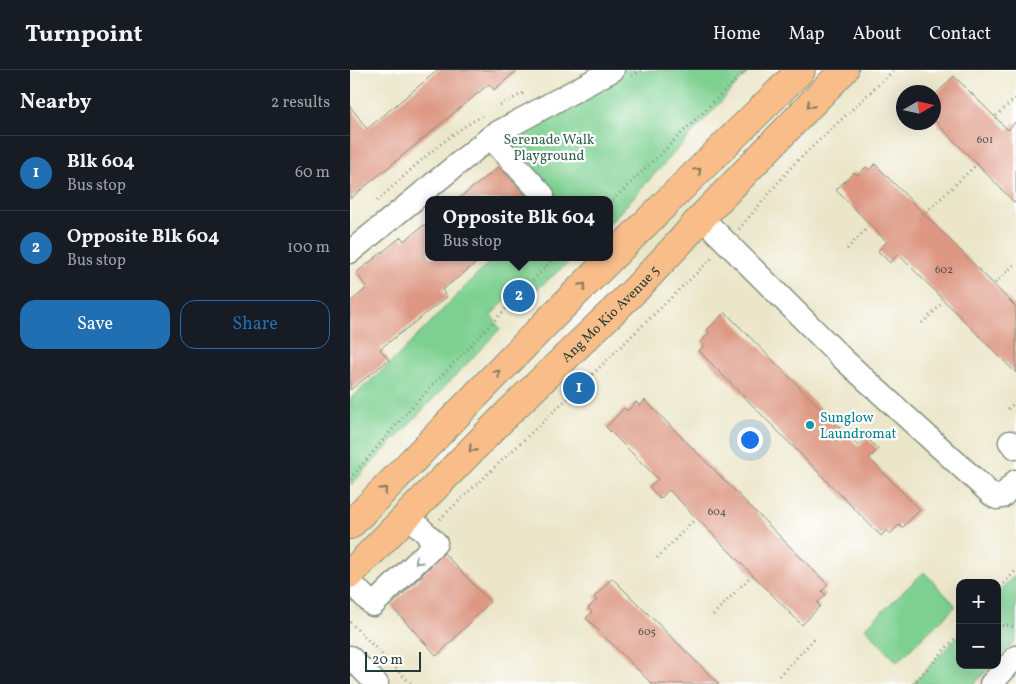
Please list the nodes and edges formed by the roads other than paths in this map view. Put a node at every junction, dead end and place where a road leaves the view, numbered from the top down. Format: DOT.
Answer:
graph roads {
  1 [pos="613,70"];
  2 [pos="801,70"];
  3 [pos="844,70"];
  4 [pos="491,138"];
  5 [pos="543,195"];
  6 [pos="701,218"];
  7 [pos="350,252"];
  8 [pos="613,256"];
  9 [pos="608,261"];
  10 [pos="1016,481"];
  11 [pos="416,524"];
  12 [pos="350,525"];
  13 [pos="350,574"];
  14 [pos="350,582"];
  15 [pos="350,657"];
  16 [pos="1016,657"];
  17 [pos="377,684"];
  18 [pos="991,684"];
  1 -- 4 [label="street"];
  8 -- 2 [label="main road, one-way"];
  3 -- 6 [label="main road, Ang Mo Kio Avenue 5, one-way"];
  4 -- 5 [label="street"];
  4 -- 7 [label="street"];
  6 -- 10 [label="street"];
  6 -- 11 [label="main road, Ang Mo Kio Avenue 5, one-way"];
  12 -- 9 [label="main road, one-way"];
  11 -- 13 [label="main road, Ang Mo Kio Avenue 5"];
  11 -- 14 [label="street, one-way"];
  15 -- 17 [label="street"];
  16 -- 18 [label="street"];
}
